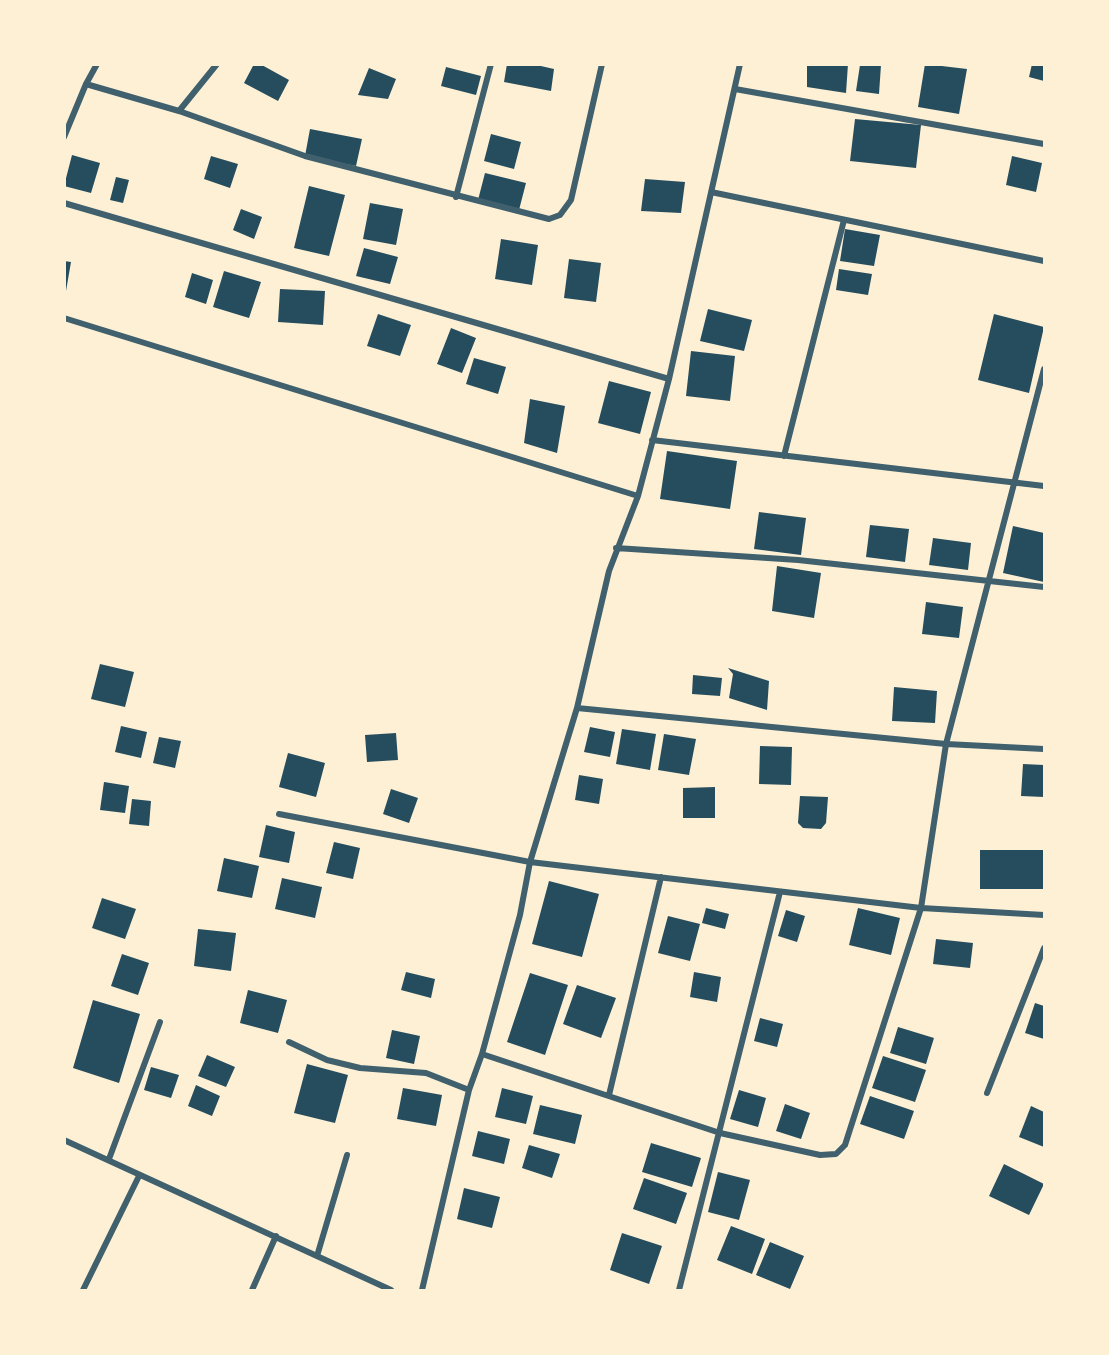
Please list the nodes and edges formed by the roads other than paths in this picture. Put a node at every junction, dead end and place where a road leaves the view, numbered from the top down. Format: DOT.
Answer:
graph roads {
  1 [pos="97,64"];
  2 [pos="217,64"];
  3 [pos="491,64"];
  4 [pos="602,64"];
  5 [pos="740,64"];
  6 [pos="86,84"];
  7 [pos="735,89"];
  8 [pos="179,111"];
  9 [pos="64,137"];
  10 [pos="1044,144"];
  11 [pos="711,192"];
  12 [pos="456,197"];
  13 [pos="64,203"];
  14 [pos="844,220"];
  15 [pos="1044,261"];
  16 [pos="64,318"];
  17 [pos="1044,369"];
  18 [pos="669,379"];
  19 [pos="652,440"];
  20 [pos="784,456"];
  21 [pos="1013,484"];
  22 [pos="1044,486"];
  23 [pos="638,496"];
  24 [pos="616,548"];
  25 [pos="988,580"];
  26 [pos="1044,587"];
  27 [pos="577,708"];
  28 [pos="946,744"];
  29 [pos="1044,749"];
  30 [pos="279,814"];
  31 [pos="530,862"];
  32 [pos="661,877"];
  33 [pos="780,892"];
  34 [pos="921,908"];
  35 [pos="1044,915"];
  36 [pos="1044,948"];
  37 [pos="160,1022"];
  38 [pos="289,1042"];
  39 [pos="482,1054"];
  40 [pos="469,1090"];
  41 [pos="987,1093"];
  42 [pos="609,1095"];
  43 [pos="720,1132"];
  44 [pos="64,1140"];
  45 [pos="347,1155"];
  46 [pos="109,1159"];
  47 [pos="139,1176"];
  48 [pos="276,1236"];
  49 [pos="317,1256"];
  50 [pos="83,1290"];
  51 [pos="252,1290"];
  52 [pos="391,1290"];
  53 [pos="422,1290"];
  54 [pos="679,1290"];
  1 -- 6 [label="street"];
  2 -- 8 [label="street"];
  3 -- 12 [label="street"];
  4 -- 12 [label="street"];
  5 -- 7 [label="street"];
  6 -- 8 [label="street"];
  6 -- 9 [label="street"];
  7 -- 10 [label="street"];
  7 -- 11 [label="street"];
  8 -- 12 [label="street"];
  11 -- 14 [label="street"];
  11 -- 18 [label="street"];
  13 -- 18 [label="street"];
  14 -- 15 [label="street"];
  14 -- 20 [label="street"];
  16 -- 23 [label="street"];
  17 -- 21 [label="street"];
  18 -- 19 [label="street"];
  19 -- 20 [label="street"];
  19 -- 23 [label="street"];
  20 -- 21 [label="street"];
  21 -- 22 [label="street"];
  21 -- 25 [label="street"];
  23 -- 24 [label="street"];
  24 -- 25 [label="street"];
  24 -- 27 [label="street"];
  25 -- 26 [label="street"];
  25 -- 28 [label="street"];
  27 -- 28 [label="street"];
  27 -- 31 [label="street"];
  28 -- 29 [label="street"];
  28 -- 34 [label="street"];
  30 -- 31 [label="street"];
  31 -- 32 [label="street"];
  31 -- 39 [label="street"];
  32 -- 33 [label="street"];
  32 -- 42 [label="street"];
  33 -- 34 [label="street"];
  33 -- 43 [label="street"];
  34 -- 35 [label="street"];
  34 -- 43 [label="street"];
  36 -- 41 [label="street"];
  37 -- 46 [label="street"];
  38 -- 40 [label="street"];
  39 -- 40 [label="street"];
  39 -- 42 [label="street"];
  40 -- 53 [label="street"];
  42 -- 43 [label="street"];
  43 -- 54 [label="street"];
  44 -- 46 [label="street"];
  45 -- 49 [label="street"];
  46 -- 47 [label="street"];
  47 -- 48 [label="street"];
  47 -- 50 [label="street"];
  48 -- 49 [label="street"];
  48 -- 51 [label="street"];
  49 -- 52 [label="street"];
}
